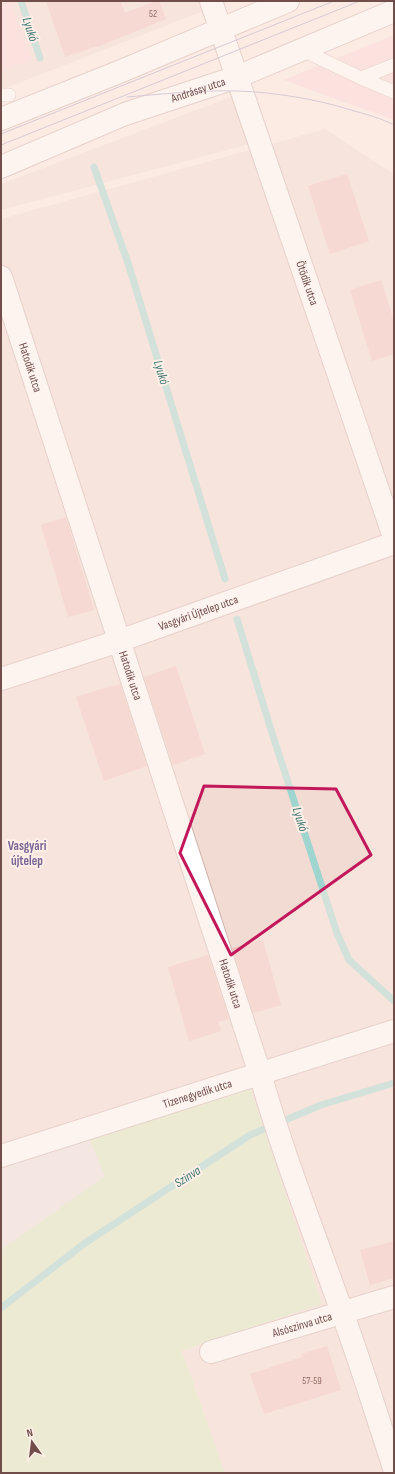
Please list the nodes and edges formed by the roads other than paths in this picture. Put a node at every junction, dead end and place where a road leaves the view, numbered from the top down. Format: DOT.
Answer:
graph roads {
  1 [pos="211,1"];
  2 [pos="288,1"];
  3 [pos="394,11"];
  4 [pos="221,29"];
  5 [pos="302,50"];
  6 [pos="394,65"];
  7 [pos="237,77"];
  8 [pos="361,78"];
  9 [pos="394,92"];
  10 [pos="1,119"];
  11 [pos="1,167"];
  12 [pos="1,277"];
  13 [pos="394,537"];
  14 [pos="394,543"];
  15 [pos="119,641"];
  16 [pos="1,679"];
  17 [pos="394,1031"];
  18 [pos="260,1074"];
  19 [pos="1,1156"];
  20 [pos="394,1297"];
  21 [pos="342,1313"];
  22 [pos="211,1352"];
  23 [pos="394,1468"];
  1 -- 4 [label="street, Ötödik utca"];
  2 -- 4 [label="street"];
  3 -- 5 [label="street, Andrássy utca"];
  4 -- 7 [label="street, Ötödik utca"];
  4 -- 10 [label="street"];
  5 -- 7 [label="street, Andrássy utca"];
  5 -- 8 [label="lane"];
  6 -- 8 [label="lane"];
  7 -- 11 [label="street, Andrássy utca"];
  7 -- 13 [label="street, Ötödik utca"];
  8 -- 9 [label="lane"];
  12 -- 15 [label="street, Hatodik utca"];
  14 -- 15 [label="street, Vasgyári Újtelep utca"];
  15 -- 16 [label="street, Vasgyári Újtelep utca"];
  15 -- 18 [label="street, Hatodik utca"];
  17 -- 18 [label="street, Tizenegyedik utca"];
  18 -- 19 [label="street, Tizenegyedik utca"];
  18 -- 21 [label="street, Hatodik utca"];
  20 -- 21 [label="street, Alsószinva utca"];
  21 -- 22 [label="street, Alsószinva utca"];
  21 -- 23 [label="street, Hatodik utca"];
}
